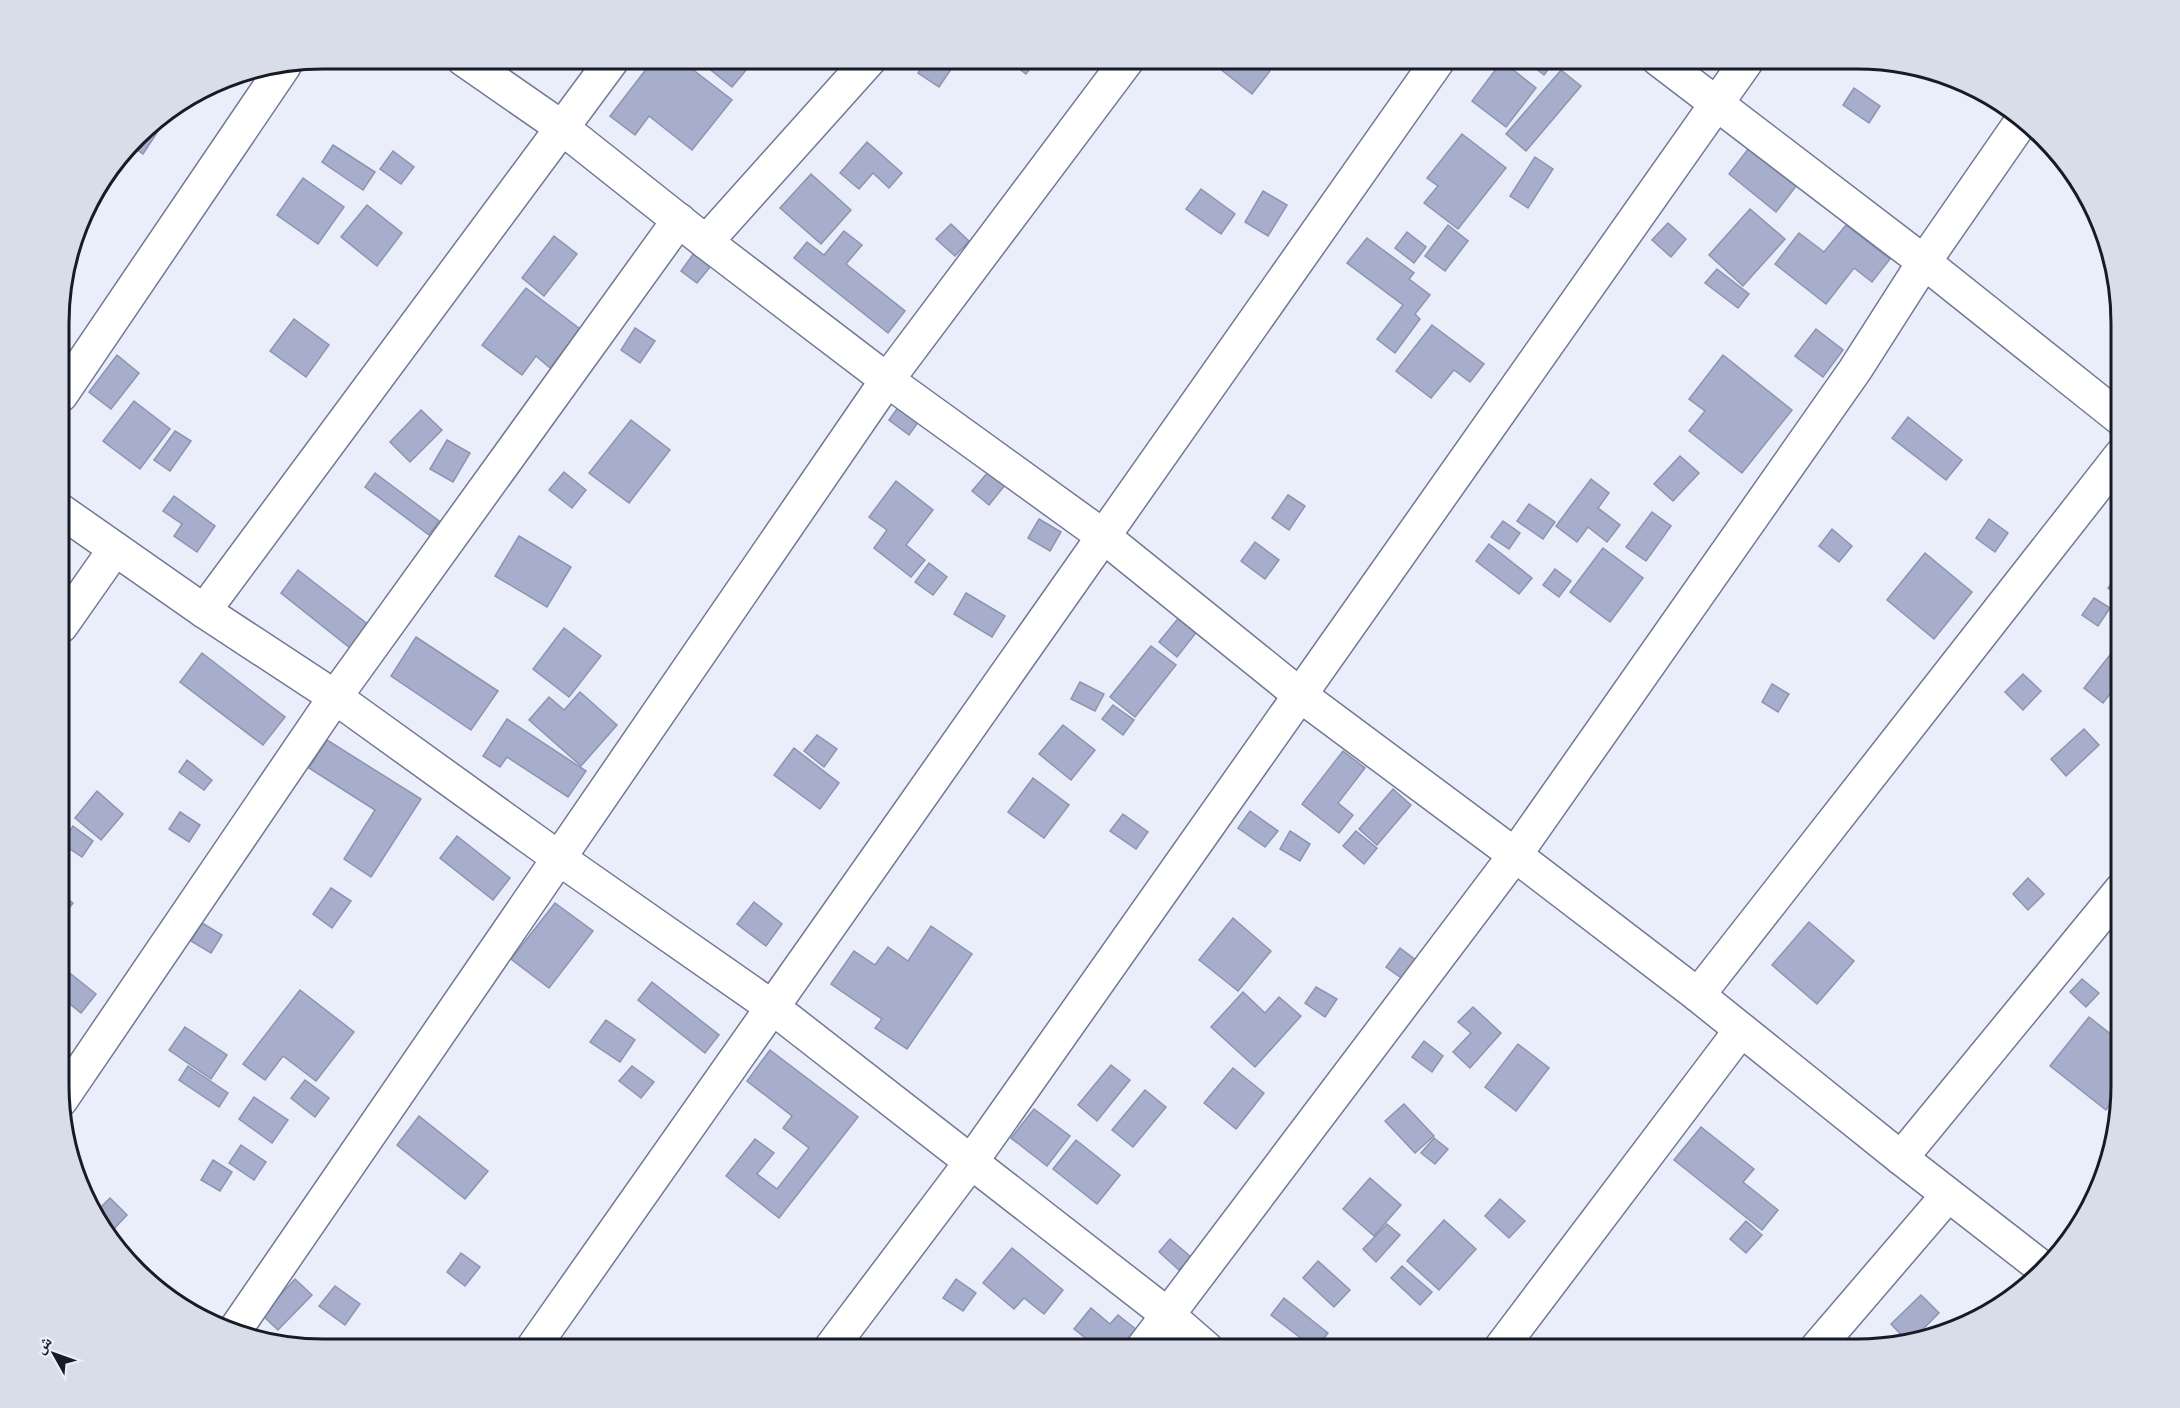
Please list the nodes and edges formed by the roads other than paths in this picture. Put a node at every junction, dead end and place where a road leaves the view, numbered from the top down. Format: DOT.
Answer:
graph roads {
  1 [pos="479,69"];
  2 [pos="605,69"];
  3 [pos="860,69"];
  4 [pos="1120,69"];
  5 [pos="1431,69"];
  6 [pos="1672,69"];
  7 [pos="1740,69"];
  8 [pos="279,73"];
  9 [pos="1715,102"];
  10 [pos="2018,126"];
  11 [pos="561,127"];
  12 [pos="679,220"];
  13 [pos="706,242"];
  14 [pos="1924,262"];
  15 [pos="887,380"];
  16 [pos="69,383"];
  17 [pos="2111,411"];
  18 [pos="2111,468"];
  19 [pos="69,517"];
  20 [pos="1103,536"];
  21 [pos="115,549"];
  22 [pos="204,611"];
  23 [pos="69,615"];
  24 [pos="1300,694"];
  25 [pos="335,697"];
  26 [pos="1515,855"];
  27 [pos="560,858"];
  28 [pos="2111,902"];
  29 [pos="1698,996"];
  30 [pos="772,1007"];
  31 [pos="1741,1030"];
  32 [pos="69,1088"];
  33 [pos="1901,1158"];
  34 [pos="970,1162"];
  35 [pos="1948,1195"];
  36 [pos="2038,1264"];
  37 [pos="1168,1315"];
  38 [pos="238,1325"];
  39 [pos="539,1339"];
  40 [pos="837,1339"];
  41 [pos="1150,1339"];
  42 [pos="1196,1339"];
  43 [pos="1508,1339"];
  44 [pos="1825,1339"];
  1 -- 11 [label="street"];
  2 -- 11 [label="street"];
  3 -- 13 [label="street"];
  4 -- 15 [label="street"];
  5 -- 20 [label="street"];
  6 -- 9 [label="street"];
  7 -- 9 [label="street"];
  8 -- 16 [label="street"];
  9 -- 14 [label="street"];
  9 -- 24 [label="street"];
  10 -- 14 [label="street"];
  11 -- 12 [label="street"];
  11 -- 22 [label="street"];
  12 -- 13 [label="street"];
  12 -- 25 [label="street"];
  13 -- 15 [label="street"];
  14 -- 17 [label="street"];
  14 -- 26 [label="street"];
  15 -- 20 [label="street"];
  15 -- 27 [label="street"];
  18 -- 29 [label="street"];
  19 -- 21 [label="street"];
  20 -- 24 [label="street"];
  20 -- 30 [label="street"];
  21 -- 22 [label="street"];
  21 -- 23 [label="street"];
  22 -- 25 [label="street"];
  24 -- 26 [label="street"];
  24 -- 34 [label="street"];
  25 -- 27 [label="street"];
  25 -- 32 [label="street"];
  26 -- 29 [label="street"];
  26 -- 37 [label="street"];
  27 -- 30 [label="street"];
  27 -- 38 [label="street"];
  28 -- 33 [label="street"];
  29 -- 31 [label="street"];
  30 -- 34 [label="street"];
  30 -- 39 [label="street"];
  31 -- 33 [label="street"];
  31 -- 43 [label="street"];
  33 -- 35 [label="street"];
  34 -- 37 [label="street"];
  34 -- 40 [label="street"];
  35 -- 36 [label="street"];
  35 -- 44 [label="street"];
  37 -- 41 [label="street"];
  37 -- 42 [label="street"];
}
